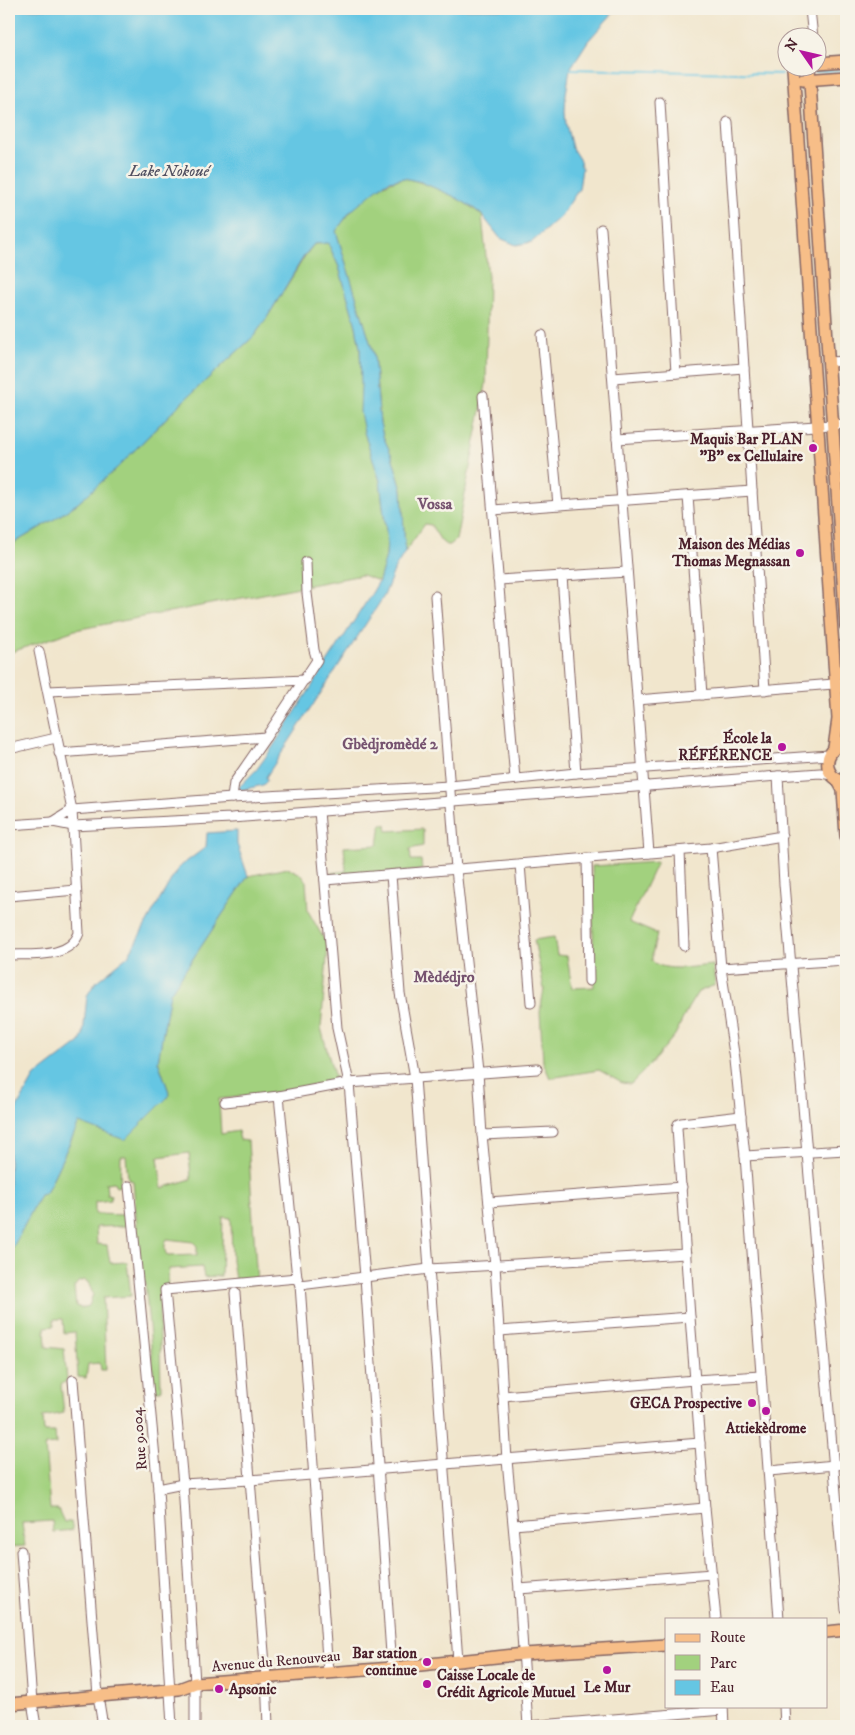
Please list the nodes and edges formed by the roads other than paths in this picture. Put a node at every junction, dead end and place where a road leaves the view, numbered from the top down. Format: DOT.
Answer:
graph roads {
  1 [pos="810,9"];
  2 [pos="812,28"];
  3 [pos="846,61"];
  4 [pos="828,62"];
  5 [pos="828,76"];
  6 [pos="846,77"];
  7 [pos="794,78"];
  8 [pos="810,78"];
  9 [pos="660,102"];
  10 [pos="728,122"];
  11 [pos="601,229"];
  12 [pos="823,276"];
  13 [pos="808,278"];
  14 [pos="542,335"];
  15 [pos="846,361"];
  16 [pos="829,362"];
  17 [pos="744,368"];
  18 [pos="676,373"];
  19 [pos="612,378"];
  20 [pos="483,396"];
  21 [pos="846,424"];
  22 [pos="833,425"];
  23 [pos="818,426"];
  24 [pos="748,430"];
  25 [pos="617,439"];
  26 [pos="752,491"];
  27 [pos="688,496"];
  28 [pos="622,500"];
  29 [pos="558,505"];
  30 [pos="493,510"];
  31 [pos="306,562"];
  32 [pos="627,572"];
  33 [pos="562,576"];
  34 [pos="498,580"];
  35 [pos="435,596"];
  36 [pos="846,626"];
  37 [pos="39,651"];
  38 [pos="305,680"];
  39 [pos="841,683"];
  40 [pos="765,690"];
  41 [pos="48,691"];
  42 [pos="702,695"];
  43 [pos="637,700"];
  44 [pos="266,737"];
  45 [pos="56,738"];
  46 [pos="846,743"];
  47 [pos="9,749"];
  48 [pos="831,751"];
  49 [pos="59,753"];
  50 [pos="642,769"];
  51 [pos="576,773"];
  52 [pos="778,776"];
  53 [pos="515,779"];
  54 [pos="838,779"];
  55 [pos="450,786"];
  56 [pos="644,786"];
  57 [pos="232,798"];
  58 [pos="451,802"];
  59 [pos="72,810"];
  60 [pos="320,811"];
  61 [pos="54,822"];
  62 [pos="9,825"];
  63 [pos="72,826"];
  64 [pos="782,836"];
  65 [pos="846,836"];
  66 [pos="711,848"];
  67 [pos="680,851"];
  68 [pos="649,853"];
  69 [pos="587,858"];
  70 [pos="520,864"];
  71 [pos="456,869"];
  72 [pos="391,875"];
  73 [pos="325,880"];
  74 [pos="76,890"];
  75 [pos="9,896"];
  76 [pos="684,946"];
  77 [pos="9,955"];
  78 [pos="846,960"];
  79 [pos="790,962"];
  80 [pos="721,968"];
  81 [pos="589,981"];
  82 [pos="531,1003"];
  83 [pos="537,1069"];
  84 [pos="478,1072"];
  85 [pos="414,1078"];
  86 [pos="349,1084"];
  87 [pos="279,1096"];
  88 [pos="225,1102"];
  89 [pos="741,1116"];
  90 [pos="553,1132"];
  91 [pos="482,1135"];
  92 [pos="846,1150"];
  93 [pos="806,1152"];
  94 [pos="745,1156"];
  95 [pos="129,1186"];
  96 [pos="682,1187"];
  97 [pos="489,1202"];
  98 [pos="686,1254"];
  99 [pos="495,1265"];
  100 [pos="429,1269"];
  101 [pos="365,1277"];
  102 [pos="298,1282"];
  103 [pos="235,1293"];
  104 [pos="690,1317"];
  105 [pos="500,1331"];
  106 [pos="761,1376"];
  107 [pos="72,1380"];
  108 [pos="695,1380"];
  109 [pos="504,1396"];
  110 [pos="700,1443"];
  111 [pos="507,1460"];
  112 [pos="834,1464"];
  113 [pos="846,1464"];
  114 [pos="444,1465"];
  115 [pos="378,1470"];
  116 [pos="769,1471"];
  117 [pos="314,1475"];
  118 [pos="250,1480"];
  119 [pos="182,1484"];
  120 [pos="158,1489"];
  121 [pos="705,1508"];
  122 [pos="514,1525"];
  123 [pos="22,1551"];
  124 [pos="712,1574"];
  125 [pos="519,1589"];
  126 [pos="846,1610"];
  127 [pos="716,1618"];
  128 [pos="778,1618"];
  129 [pos="846,1630"];
  130 [pos="828,1632"];
  131 [pos="665,1645"];
  132 [pos="524,1654"];
  133 [pos="458,1661"];
  134 [pos="392,1668"];
  135 [pos="328,1672"];
  136 [pos="266,1677"];
  137 [pos="195,1683"];
  138 [pos="174,1690"];
  139 [pos="98,1696"];
  140 [pos="32,1702"];
  141 [pos="9,1704"];
  142 [pos="723,1708"];
  143 [pos="784,1708"];
  144 [pos="36,1726"];
  145 [pos="103,1726"];
  146 [pos="172,1726"];
  147 [pos="196,1726"];
  148 [pos="268,1726"];
  149 [pos="724,1726"];
  150 [pos="785,1726"];
  1 -- 2 [label="street"];
  3 -- 4 [label="main road"];
  5 -- 6 [label="main road"];
  7 -- 13 [label="main road"];
  8 -- 12 [label="main road"];
  9 -- 18 [label="street"];
  10 -- 17 [label="street"];
  11 -- 19 [label="street"];
  12 -- 13 [label="main road"];
  12 -- 16 [label="main road"];
  13 -- 23 [label="main road"];
  14 -- 29 [label="street"];
  15 -- 16 [label="street"];
  16 -- 22 [label="main road"];
  17 -- 18 [label="street"];
  17 -- 24 [label="street"];
  18 -- 19 [label="street"];
  19 -- 25 [label="street"];
  20 -- 30 [label="street"];
  21 -- 22 [label="street"];
  22 -- 23 [label="street"];
  22 -- 36 [label="main road"];
  23 -- 24 [label="street"];
  23 -- 39 [label="main road"];
  24 -- 25 [label="street"];
  24 -- 26 [label="street"];
  25 -- 28 [label="street"];
  26 -- 27 [label="street"];
  26 -- 40 [label="street"];
  27 -- 28 [label="street"];
  27 -- 42 [label="street"];
  28 -- 29 [label="street"];
  28 -- 32 [label="street"];
  29 -- 30 [label="street"];
  30 -- 34 [label="street"];
  31 -- 38 [label="street"];
  32 -- 33 [label="street"];
  32 -- 43 [label="street"];
  33 -- 34 [label="street"];
  33 -- 51 [label="street"];
  34 -- 53 [label="street"];
  35 -- 55 [label="street"];
  37 -- 41 [label="street"];
  38 -- 41 [label="street"];
  38 -- 44 [label="street"];
  39 -- 40 [label="street"];
  39 -- 48 [label="main road"];
  40 -- 42 [label="street"];
  41 -- 45 [label="street"];
  42 -- 43 [label="street"];
  43 -- 50 [label="street"];
  44 -- 49 [label="street"];
  44 -- 57 [label="street"];
  45 -- 47 [label="street"];
  45 -- 49 [label="street"];
  46 -- 48 [label="main road"];
  48 -- 50 [label="street"];
  48 -- 54 [label="main road"];
  49 -- 59 [label="street"];
  50 -- 51 [label="street"];
  50 -- 56 [label="street"];
  51 -- 53 [label="street"];
  52 -- 54 [label="street"];
  52 -- 56 [label="street"];
  52 -- 64 [label="street"];
  53 -- 55 [label="street"];
  54 -- 65 [label="main road"];
  55 -- 57 [label="street"];
  55 -- 58 [label="street"];
  56 -- 58 [label="street"];
  56 -- 68 [label="street"];
  57 -- 59 [label="street"];
  58 -- 60 [label="street"];
  58 -- 71 [label="street"];
  59 -- 61 [label="street"];
  59 -- 63 [label="street"];
  60 -- 63 [label="street"];
  60 -- 73 [label="street"];
  61 -- 62 [label="street"];
  61 -- 63 [label="street"];
  63 -- 74 [label="street"];
  64 -- 66 [label="street"];
  64 -- 79 [label="street"];
  66 -- 67 [label="street"];
  66 -- 80 [label="street"];
  67 -- 68 [label="street"];
  67 -- 76 [label="street"];
  68 -- 69 [label="street"];
  69 -- 70 [label="street"];
  69 -- 81 [label="street"];
  70 -- 71 [label="street"];
  70 -- 82 [label="street"];
  71 -- 72 [label="street"];
  71 -- 84 [label="street"];
  72 -- 73 [label="street"];
  72 -- 85 [label="street"];
  73 -- 86 [label="street"];
  74 -- 75 [label="street"];
  74 -- 77 [label="street"];
  78 -- 79 [label="street"];
  79 -- 80 [label="street"];
  79 -- 93 [label="street"];
  80 -- 89 [label="street"];
  83 -- 84 [label="street"];
  84 -- 85 [label="street"];
  84 -- 91 [label="street"];
  85 -- 86 [label="street"];
  85 -- 100 [label="street"];
  86 -- 87 [label="street"];
  86 -- 101 [label="street"];
  87 -- 88 [label="street"];
  87 -- 102 [label="street"];
  89 -- 94 [label="street"];
  89 -- 96 [label="street"];
  90 -- 91 [label="street"];
  91 -- 97 [label="street"];
  92 -- 93 [label="street"];
  93 -- 94 [label="street"];
  93 -- 112 [label="street"];
  94 -- 106 [label="street"];
  95 -- 120 [label="street, Rue 9.004"];
  96 -- 97 [label="street"];
  96 -- 98 [label="street"];
  97 -- 99 [label="street"];
  98 -- 99 [label="street"];
  98 -- 104 [label="street"];
  99 -- 100 [label="street"];
  99 -- 105 [label="street"];
  100 -- 101 [label="street"];
  100 -- 114 [label="street"];
  101 -- 102 [label="street"];
  101 -- 115 [label="street"];
  102 -- 117 [label="street"];
  102 -- 119 [label="street"];
  103 -- 118 [label="street"];
  104 -- 105 [label="street"];
  104 -- 108 [label="street"];
  105 -- 109 [label="street"];
  106 -- 108 [label="street"];
  106 -- 116 [label="street"];
  107 -- 139 [label="street"];
  108 -- 109 [label="street"];
  108 -- 110 [label="street"];
  109 -- 111 [label="street"];
  110 -- 111 [label="street"];
  110 -- 121 [label="street"];
  111 -- 114 [label="street"];
  111 -- 122 [label="street"];
  112 -- 113 [label="street"];
  112 -- 116 [label="street"];
  112 -- 126 [label="street"];
  114 -- 115 [label="street"];
  114 -- 133 [label="street"];
  115 -- 117 [label="street"];
  115 -- 134 [label="street"];
  116 -- 128 [label="street"];
  117 -- 118 [label="street"];
  117 -- 135 [label="street"];
  118 -- 119 [label="street"];
  118 -- 136 [label="street"];
  119 -- 120 [label="street"];
  119 -- 137 [label="street"];
  120 -- 138 [label="street, Rue 9.004"];
  121 -- 122 [label="street"];
  121 -- 124 [label="street"];
  122 -- 125 [label="street"];
  123 -- 140 [label="street"];
  124 -- 125 [label="street"];
  124 -- 127 [label="street"];
  125 -- 132 [label="street"];
  129 -- 130 [label="main road"];
  131 -- 132 [label="main road, Avenue du Renouveau"];
  132 -- 133 [label="main road, Avenue du Renouveau"];
  132 -- 142 [label="street"];
  133 -- 134 [label="main road, Avenue du Renouveau"];
  134 -- 135 [label="main road, Avenue du Renouveau"];
  135 -- 136 [label="main road, Avenue du Renouveau"];
  136 -- 137 [label="main road, Avenue du Renouveau"];
  136 -- 148 [label="street"];
  137 -- 138 [label="main road, Avenue du Renouveau"];
  137 -- 147 [label="street"];
  138 -- 139 [label="main road, Avenue du Renouveau"];
  138 -- 146 [label="street, Rue 9.004"];
  139 -- 140 [label="main road, Avenue du Renouveau"];
  139 -- 145 [label="street"];
  140 -- 141 [label="main road, Avenue du Renouveau"];
  140 -- 144 [label="street"];
  142 -- 149 [label="street"];
  143 -- 150 [label="street"];
}
